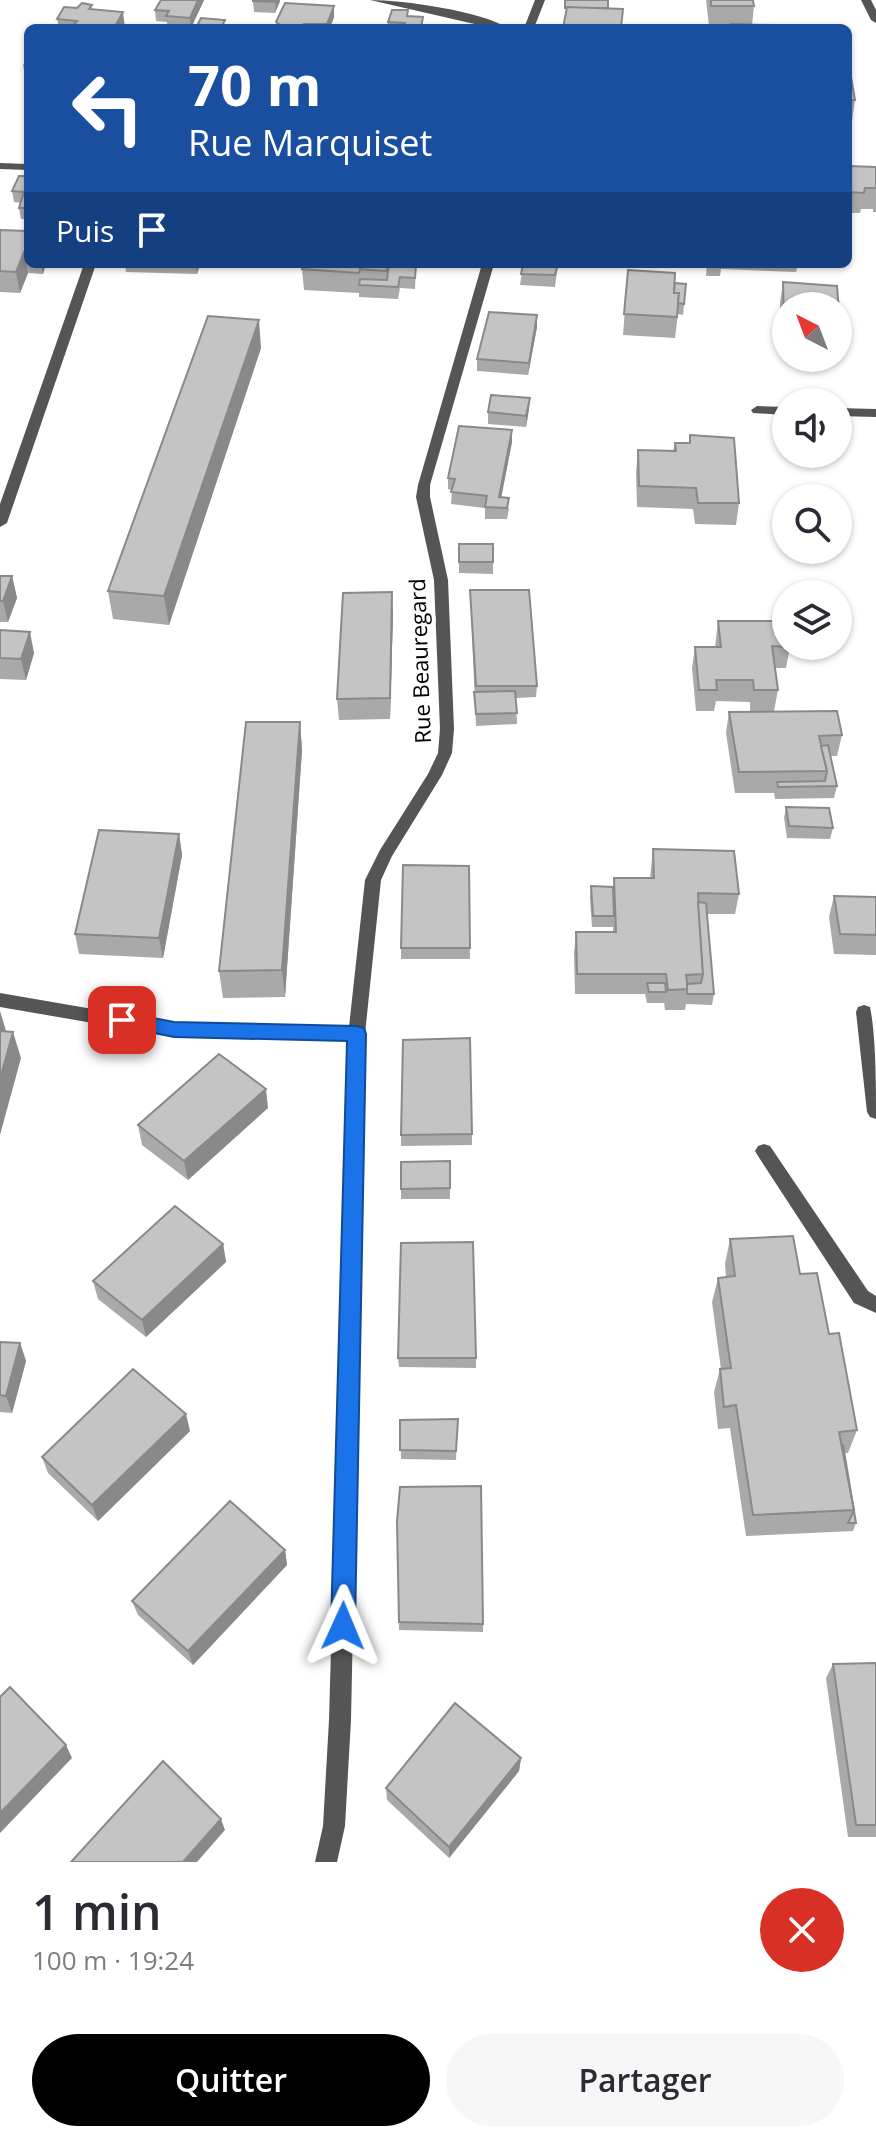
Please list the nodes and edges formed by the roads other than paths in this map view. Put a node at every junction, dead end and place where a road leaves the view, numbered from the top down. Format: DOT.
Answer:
graph roads {
  1 [pos="375,0"];
  2 [pos="540,0"];
  3 [pos="866,0"];
  4 [pos="876,20"];
  5 [pos="489,24"];
  6 [pos="531,24"];
  7 [pos="0,166"];
  8 [pos="24,167"];
  9 [pos="89,268"];
  10 [pos="487,268"];
  11 [pos="757,410"];
  12 [pos="772,411"];
  13 [pos="852,412"];
  14 [pos="876,413"];
  15 [pos="0,523"];
  16 [pos="0,1000"];
  17 [pos="864,1012"];
  18 [pos="357,1034"];
  19 [pos="876,1112"];
  20 [pos="764,1151"];
  21 [pos="876,1305"];
  22 [pos="326,1862"];
  1 -- 5 [label="street"];
  2 -- 6 [label="street"];
  3 -- 4 [label="street"];
  7 -- 8 [label="street"];
  9 -- 15 [label="street"];
  10 -- 18 [label="street, Rue Beauregard"];
  11 -- 12 [label="street"];
  13 -- 14 [label="street"];
  16 -- 18 [label="street"];
  17 -- 19 [label="street"];
  18 -- 22 [label="street, Rue Beauregard"];
  20 -- 21 [label="street"];
}
